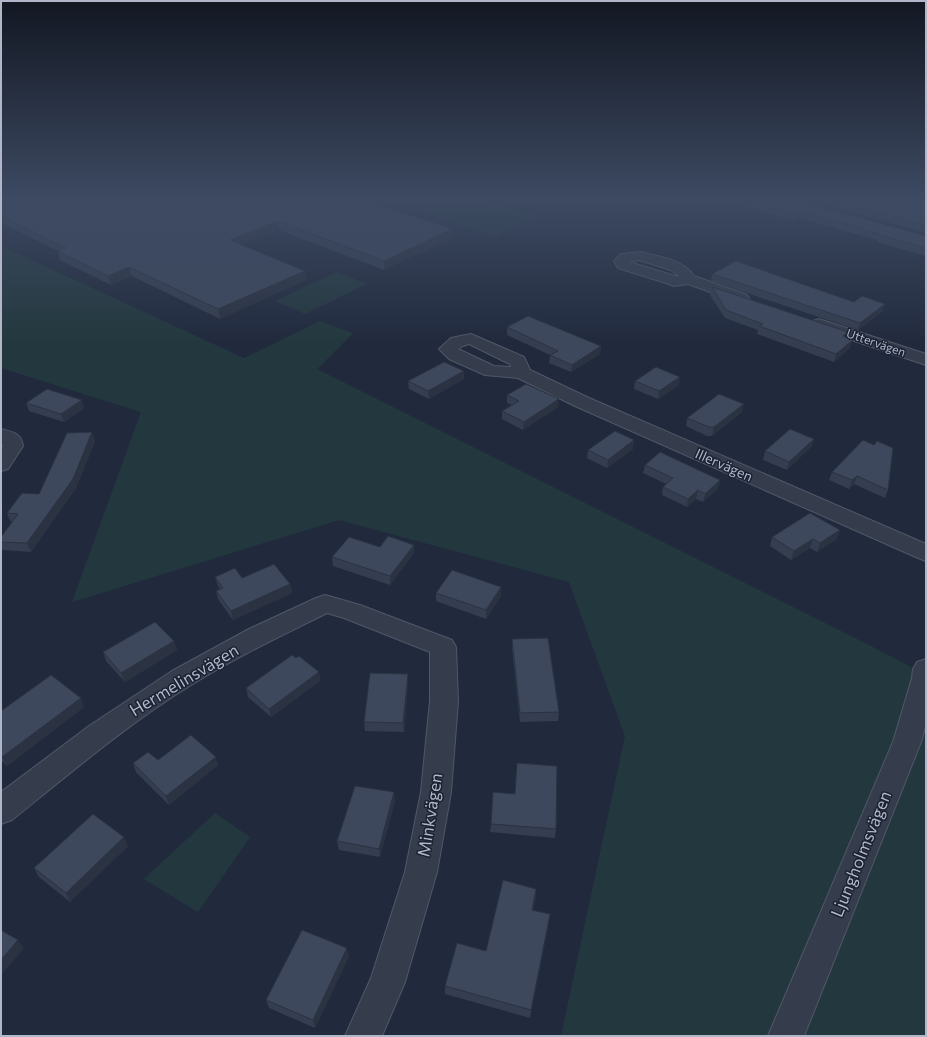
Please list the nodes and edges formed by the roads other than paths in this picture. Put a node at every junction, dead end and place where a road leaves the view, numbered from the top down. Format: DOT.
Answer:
graph roads {
  1 [pos="690,279"];
  2 [pos="753,301"];
  3 [pos="805,319"];
  4 [pos="926,360"];
  5 [pos="522,373"];
  6 [pos="1,435"];
  7 [pos="1,465"];
  8 [pos="926,553"];
  9 [pos="386,623"];
  10 [pos="926,669"];
  11 [pos="1,810"];
  12 [pos="363,1036"];
  13 [pos="786,1036"];
  1 -- 2 [label="street"];
  3 -- 4 [label="street, Uttervägen"];
  5 -- 8 [label="street, Illervägen"];
  6 -- 7 [label="street"];
  9 -- 11 [label="street, Hermelinsvägen"];
  9 -- 12 [label="street, Minkvägen"];
  10 -- 13 [label="street, Ljungholmsvägen"];
}
